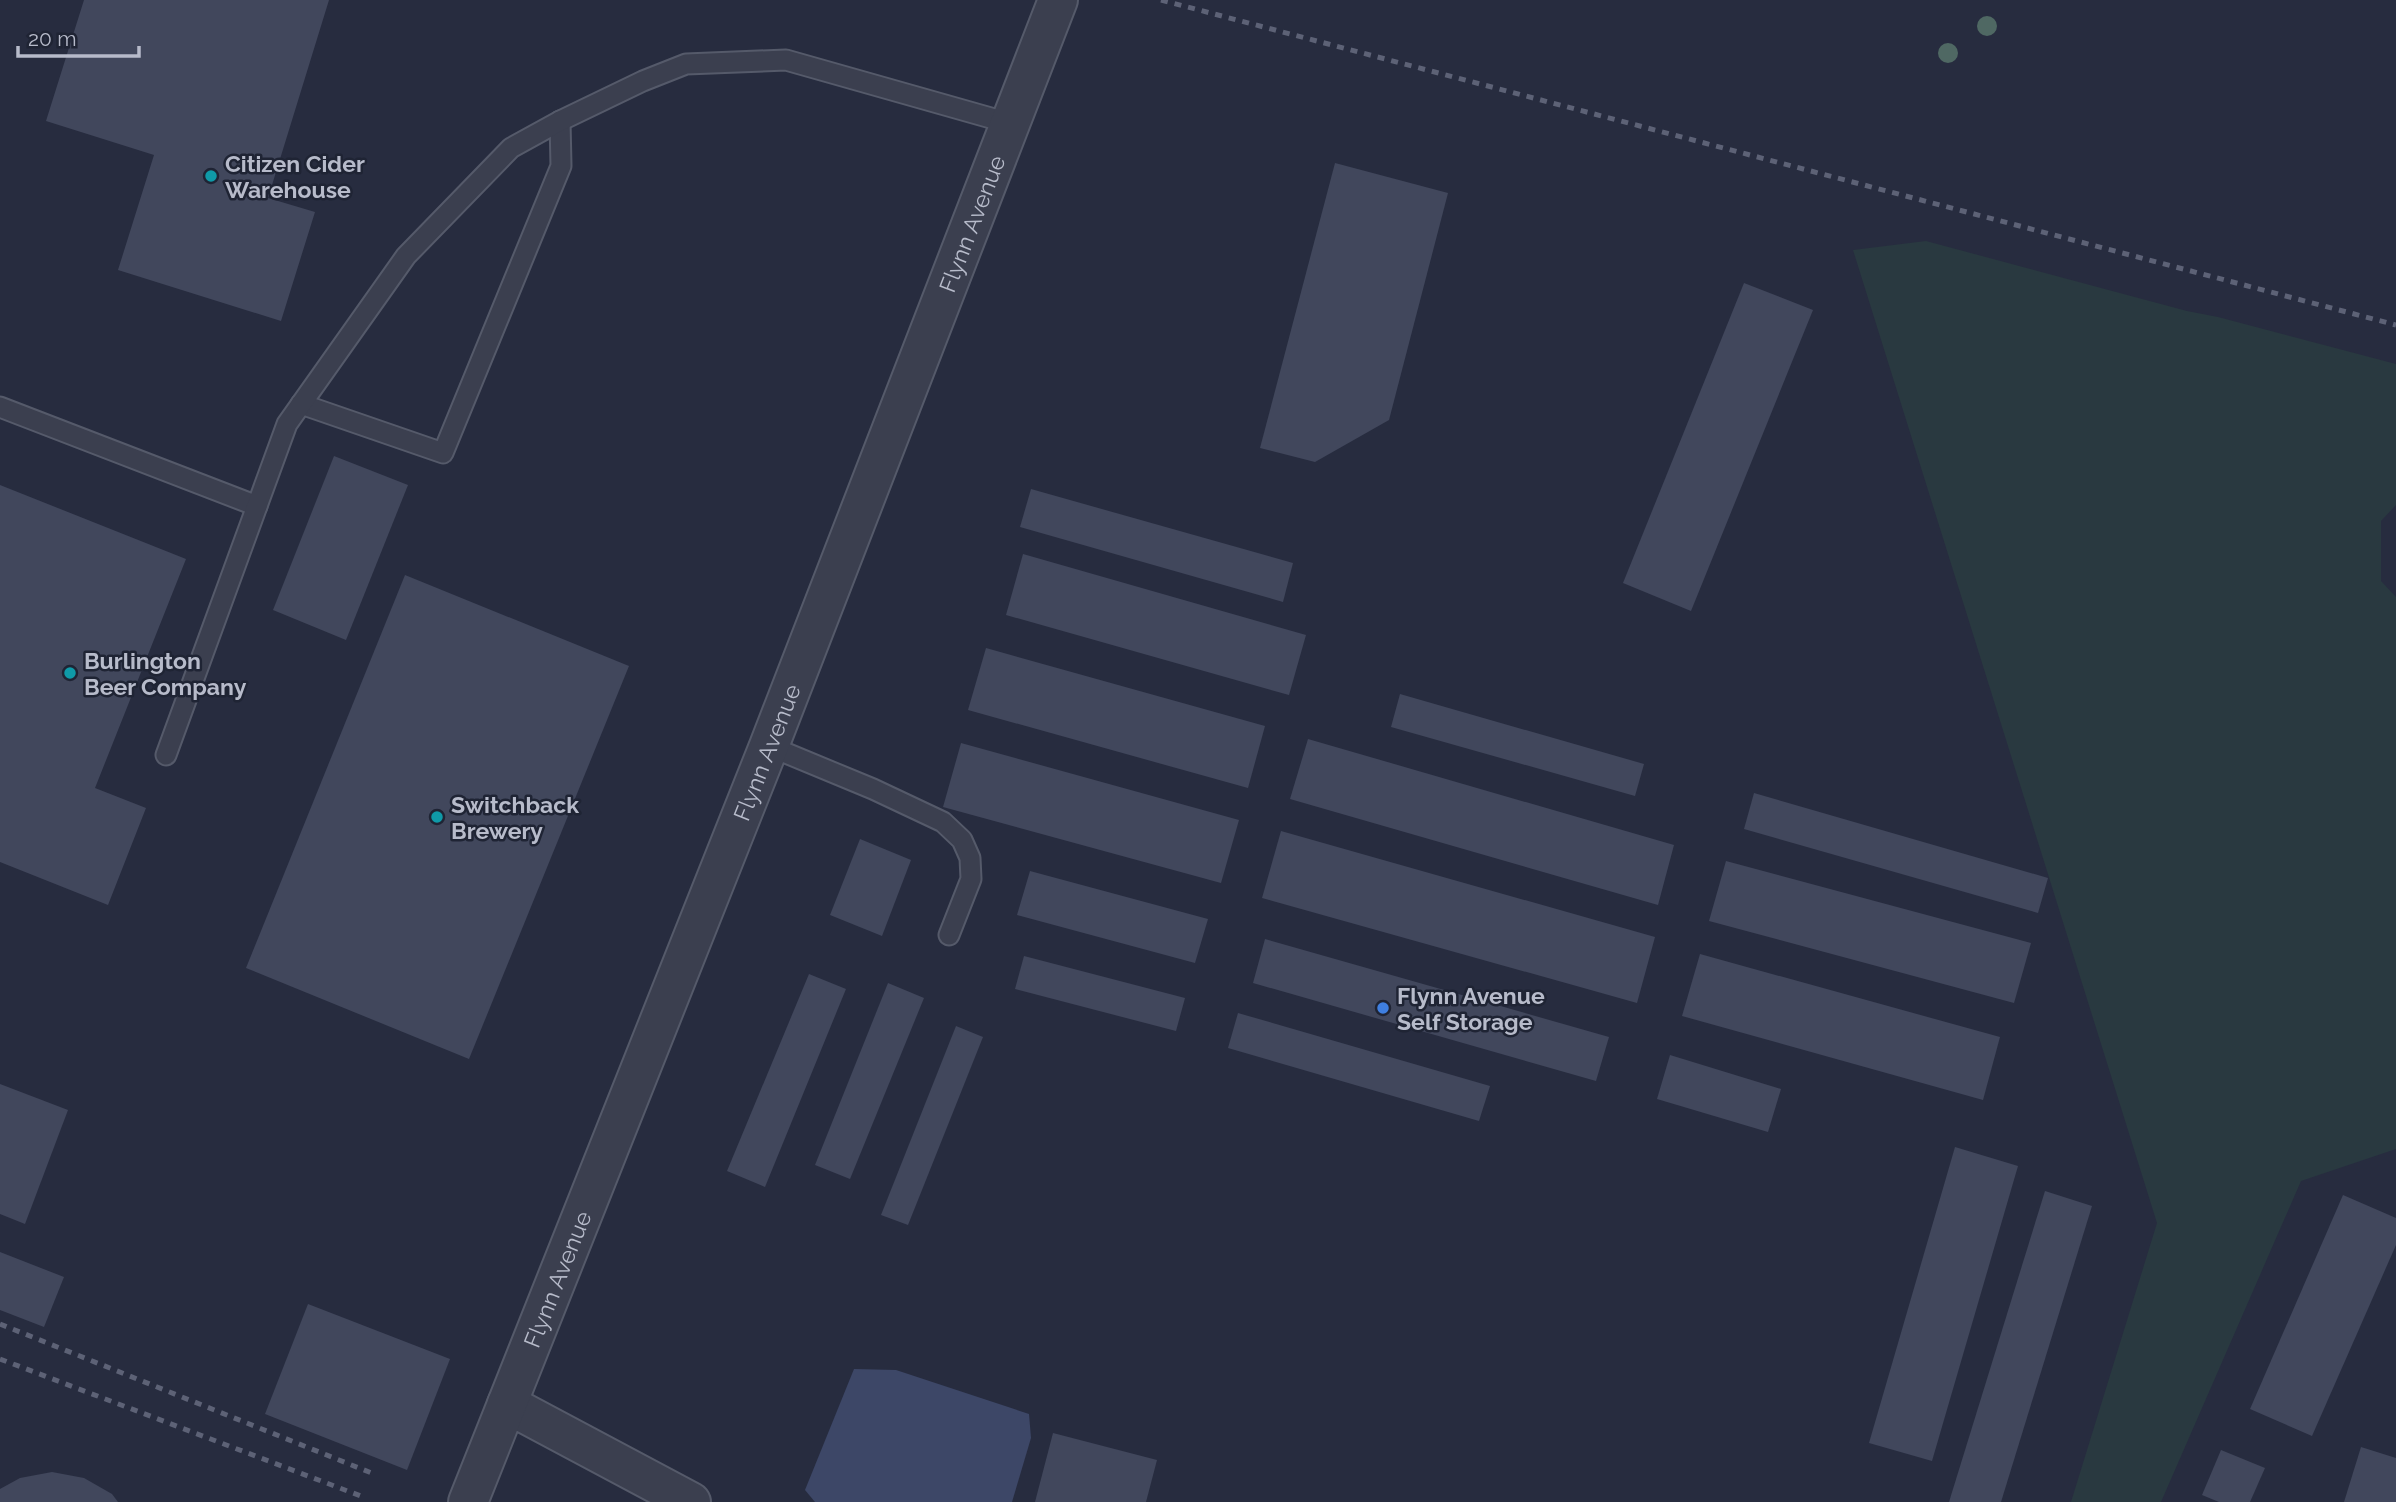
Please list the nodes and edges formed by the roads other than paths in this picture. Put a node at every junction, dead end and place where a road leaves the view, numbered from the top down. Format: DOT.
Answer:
graph roads {
  1 [pos="1058,0"];
  2 [pos="560,121"];
  3 [pos="1012,124"];
  4 [pos="301,404"];
  5 [pos="0,407"];
  6 [pos="257,506"];
  7 [pos="769,746"];
  8 [pos="166,755"];
  9 [pos="950,935"];
  10 [pos="507,1404"];
  11 [pos="468,1502"];
  12 [pos="691,1502"];
  1 -- 3 [label="street, Flynn Avenue"];
  2 -- 3 [label="lane"];
  2 -- 4 [label="lane"];
  2 -- 4 [label="lane"];
  3 -- 7 [label="street, Flynn Avenue"];
  4 -- 6 [label="lane"];
  5 -- 6 [label="lane"];
  6 -- 8 [label="lane"];
  7 -- 9 [label="lane"];
  7 -- 10 [label="street, Flynn Avenue"];
  10 -- 11 [label="street, Flynn Avenue"];
  10 -- 12 [label="street"];
}
